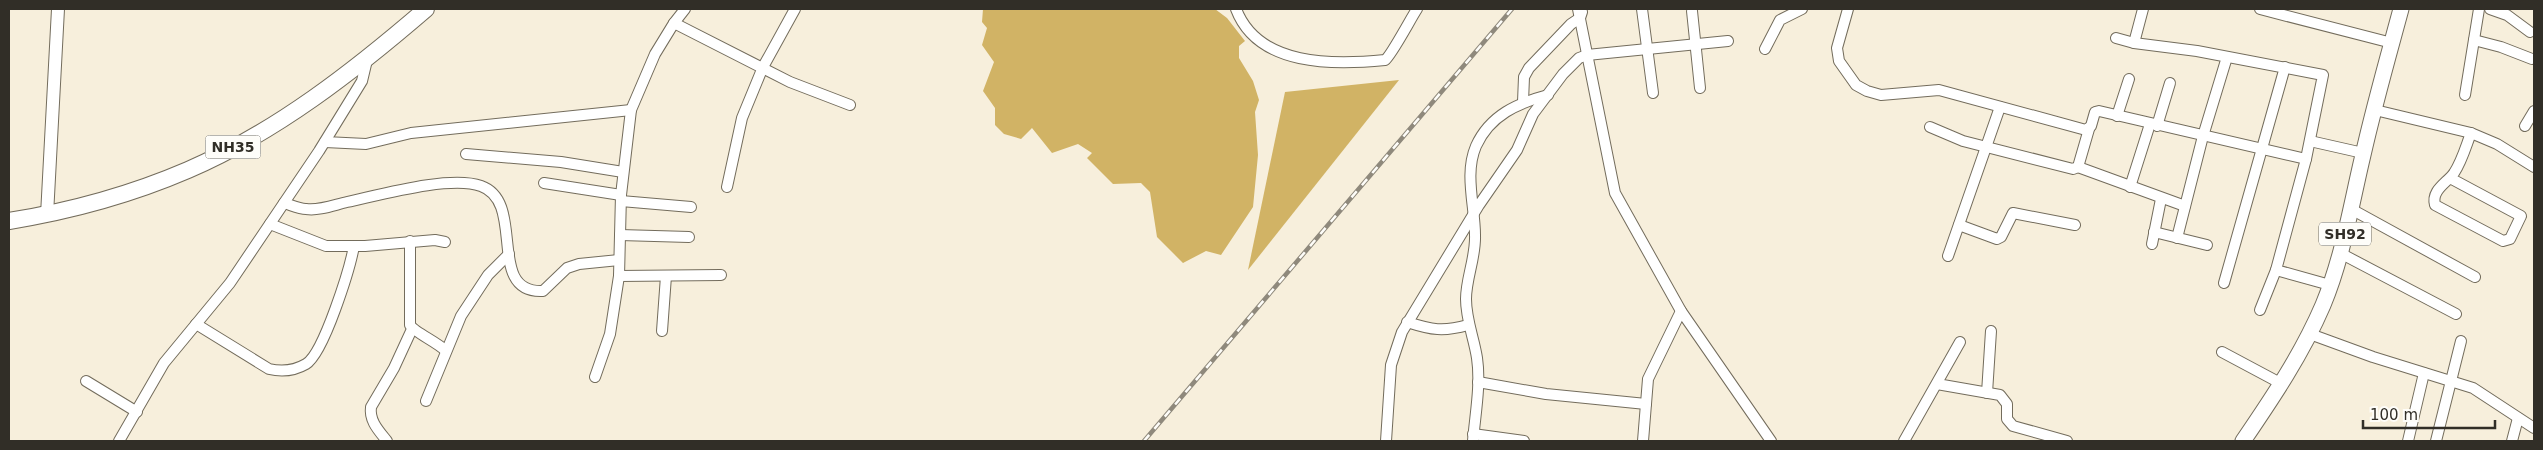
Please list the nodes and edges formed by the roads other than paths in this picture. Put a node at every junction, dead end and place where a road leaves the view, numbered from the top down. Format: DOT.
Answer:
graph roads {
  1 [pos="58,9"];
  2 [pos="426,9"];
  3 [pos="685,9"];
  4 [pos="795,9"];
  5 [pos="1236,9"];
  6 [pos="1417,9"];
  7 [pos="1642,9"];
  8 [pos="1802,9"];
  9 [pos="1848,9"];
  10 [pos="2143,9"];
  11 [pos="2260,9"];
  12 [pos="2401,9"];
  13 [pos="2479,9"];
  14 [pos="2490,9"];
  15 [pos="1692,11"];
  16 [pos="1580,12"];
  17 [pos="674,23"];
  18 [pos="2530,32"];
  19 [pos="2116,38"];
  20 [pos="2474,40"];
  21 [pos="1728,41"];
  22 [pos="2134,43"];
  23 [pos="2392,43"];
  24 [pos="1695,44"];
  25 [pos="1764,48"];
  26 [pos="1647,49"];
  27 [pos="1587,55"];
  28 [pos="2228,57"];
  29 [pos="2532,59"];
  30 [pos="367,60"];
  31 [pos="763,67"];
  32 [pos="2285,67"];
  33 [pos="2129,78"];
  34 [pos="2170,82"];
  35 [pos="1700,88"];
  36 [pos="1653,93"];
  37 [pos="1548,95"];
  38 [pos="2465,95"];
  39 [pos="1523,102"];
  40 [pos="850,105"];
  41 [pos="2000,107"];
  42 [pos="631,110"];
  43 [pos="2375,110"];
  44 [pos="2534,111"];
  45 [pos="2117,116"];
  46 [pos="2154,125"];
  47 [pos="2526,126"];
  48 [pos="1930,127"];
  49 [pos="2089,129"];
  50 [pos="2471,133"];
  51 [pos="2203,136"];
  52 [pos="2310,140"];
  53 [pos="325,142"];
  54 [pos="1987,146"];
  55 [pos="2262,149"];
  56 [pos="2363,153"];
  57 [pos="466,154"];
  58 [pos="2306,160"];
  59 [pos="2078,167"];
  60 [pos="2534,167"];
  61 [pos="623,172"];
  62 [pos="2450,178"];
  63 [pos="544,183"];
  64 [pos="2130,187"];
  65 [pos="727,188"];
  66 [pos="621,198"];
  67 [pos="2161,199"];
  68 [pos="284,203"];
  69 [pos="691,206"];
  70 [pos="2185,206"];
  71 [pos="2351,209"];
  72 [pos="1475,212"];
  73 [pos="47,215"];
  74 [pos="9,221"];
  75 [pos="270,224"];
  76 [pos="1959,225"];
  77 [pos="2075,226"];
  78 [pos="2154,232"];
  79 [pos="620,234"];
  80 [pos="689,237"];
  81 [pos="2177,238"];
  82 [pos="410,241"];
  83 [pos="445,242"];
  84 [pos="2152,244"];
  85 [pos="2207,245"];
  86 [pos="354,246"];
  87 [pos="2340,253"];
  88 [pos="509,254"];
  89 [pos="1948,256"];
  90 [pos="619,260"];
  91 [pos="2276,270"];
  92 [pos="721,275"];
  93 [pos="619,276"];
  94 [pos="666,276"];
  95 [pos="2476,277"];
  96 [pos="2224,282"];
  97 [pos="2330,285"];
  98 [pos="2260,310"];
  99 [pos="1681,311"];
  100 [pos="2456,314"];
  101 [pos="1407,322"];
  102 [pos="196,324"];
  103 [pos="1468,325"];
  104 [pos="412,329"];
  105 [pos="662,331"];
  106 [pos="1991,331"];
  107 [pos="2310,334"];
  108 [pos="2461,341"];
  109 [pos="1960,342"];
  110 [pos="446,351"];
  111 [pos="2222,352"];
  112 [pos="2424,373"];
  113 [pos="595,377"];
  114 [pos="86,381"];
  115 [pos="2450,381"];
  116 [pos="1478,382"];
  117 [pos="1937,384"];
  118 [pos="2282,384"];
  119 [pos="1987,393"];
  120 [pos="426,401"];
  121 [pos="1646,404"];
  122 [pos="138,412"];
  123 [pos="2518,418"];
  124 [pos="2534,428"];
  125 [pos="2028,431"];
  126 [pos="1473,438"];
  127 [pos="119,441"];
  128 [pos="387,441"];
  129 [pos="1386,441"];
  130 [pos="1524,441"];
  131 [pos="1643,441"];
  132 [pos="1770,441"];
  133 [pos="1904,441"];
  134 [pos="2022,441"];
  135 [pos="2067,441"];
  136 [pos="2243,441"];
  137 [pos="2408,441"];
  138 [pos="2436,441"];
  139 [pos="2512,441"];
  1 -- 73 [label="street"];
  2 -- 30 [label="highway, NH35"];
  3 -- 17 [label="street"];
  4 -- 31 [label="street"];
  5 -- 6 [label="street"];
  7 -- 26 [label="street"];
  8 -- 25 [label="street"];
  9 -- 41 [label="street"];
  10 -- 22 [label="street"];
  11 -- 23 [label="street"];
  12 -- 23 [label="main road, SH92"];
  13 -- 20 [label="street"];
  14 -- 18 [label="street"];
  15 -- 24 [label="street"];
  16 -- 27 [label="street"];
  16 -- 39 [label="street"];
  17 -- 31 [label="street"];
  17 -- 42 [label="street"];
  19 -- 22 [label="street"];
  20 -- 29 [label="street"];
  20 -- 38 [label="street"];
  21 -- 24 [label="street"];
  22 -- 28 [label="street"];
  23 -- 43 [label="main road, SH92"];
  24 -- 26 [label="street"];
  24 -- 35 [label="street"];
  26 -- 27 [label="street"];
  26 -- 36 [label="street"];
  27 -- 37 [label="street"];
  27 -- 99 [label="street"];
  28 -- 32 [label="street"];
  28 -- 51 [label="street"];
  30 -- 53 [label="street"];
  30 -- 73 [label="highway, NH35"];
  31 -- 40 [label="street"];
  31 -- 65 [label="street"];
  32 -- 52 [label="street"];
  32 -- 55 [label="street"];
  33 -- 45 [label="street"];
  34 -- 46 [label="street"];
  37 -- 39 [label="street"];
  37 -- 72 [label="street"];
  39 -- 72 [label="street"];
  41 -- 49 [label="street"];
  41 -- 54 [label="street"];
  42 -- 53 [label="street"];
  42 -- 61 [label="street"];
  43 -- 50 [label="street"];
  43 -- 56 [label="main road, SH92"];
  44 -- 47 [label="street"];
  45 -- 46 [label="street"];
  45 -- 49 [label="street"];
  46 -- 51 [label="street"];
  46 -- 64 [label="street"];
  48 -- 54 [label="street"];
  49 -- 59 [label="street"];
  50 -- 60 [label="street"];
  50 -- 62 [label="street"];
  51 -- 55 [label="street"];
  51 -- 70 [label="street"];
  52 -- 56 [label="street"];
  52 -- 58 [label="street"];
  53 -- 68 [label="street"];
  54 -- 59 [label="street"];
  54 -- 76 [label="street"];
  55 -- 58 [label="street"];
  55 -- 96 [label="street"];
  56 -- 71 [label="main road, SH92"];
  57 -- 61 [label="street"];
  58 -- 91 [label="street"];
  59 -- 64 [label="street"];
  61 -- 66 [label="street"];
  62 -- 62 [label="street"];
  63 -- 66 [label="street"];
  64 -- 67 [label="street"];
  66 -- 69 [label="street"];
  66 -- 79 [label="street"];
  67 -- 70 [label="street"];
  67 -- 78 [label="street"];
  68 -- 75 [label="street"];
  68 -- 88 [label="street"];
  70 -- 81 [label="street"];
  71 -- 87 [label="main road, SH92"];
  71 -- 95 [label="street"];
  72 -- 101 [label="street"];
  72 -- 103 [label="street"];
  73 -- 74 [label="highway, NH35"];
  75 -- 86 [label="street"];
  75 -- 102 [label="street"];
  76 -- 77 [label="street"];
  76 -- 89 [label="street"];
  78 -- 81 [label="street"];
  78 -- 84 [label="street"];
  79 -- 80 [label="street"];
  79 -- 90 [label="street"];
  81 -- 85 [label="street"];
  82 -- 83 [label="street"];
  82 -- 86 [label="street"];
  82 -- 104 [label="street"];
  86 -- 102 [label="street"];
  87 -- 97 [label="main road, SH92"];
  87 -- 100 [label="street"];
  88 -- 90 [label="street"];
  88 -- 110 [label="street"];
  90 -- 93 [label="street"];
  91 -- 97 [label="street"];
  91 -- 98 [label="street"];
  92 -- 94 [label="street"];
  93 -- 94 [label="street"];
  93 -- 113 [label="street"];
  94 -- 105 [label="street"];
  97 -- 107 [label="main road, SH92"];
  99 -- 121 [label="street"];
  99 -- 132 [label="street"];
  101 -- 103 [label="street"];
  101 -- 129 [label="street"];
  102 -- 122 [label="street"];
  103 -- 116 [label="street"];
  104 -- 110 [label="street"];
  104 -- 128 [label="street"];
  106 -- 119 [label="street"];
  107 -- 112 [label="street"];
  107 -- 118 [label="main road, SH92"];
  108 -- 115 [label="street"];
  109 -- 117 [label="street"];
  110 -- 120 [label="street"];
  111 -- 118 [label="street"];
  112 -- 115 [label="street"];
  112 -- 137 [label="street"];
  114 -- 122 [label="street"];
  115 -- 123 [label="street"];
  115 -- 138 [label="street"];
  116 -- 121 [label="street"];
  116 -- 126 [label="street"];
  117 -- 119 [label="street"];
  117 -- 133 [label="street"];
  118 -- 136 [label="main road, SH92"];
  119 -- 125 [label="street"];
  121 -- 131 [label="street"];
  122 -- 127 [label="street"];
  123 -- 124 [label="street"];
  123 -- 139 [label="street"];
  125 -- 134 [label="street"];
  125 -- 135 [label="street"];
  126 -- 130 [label="street"];
}
